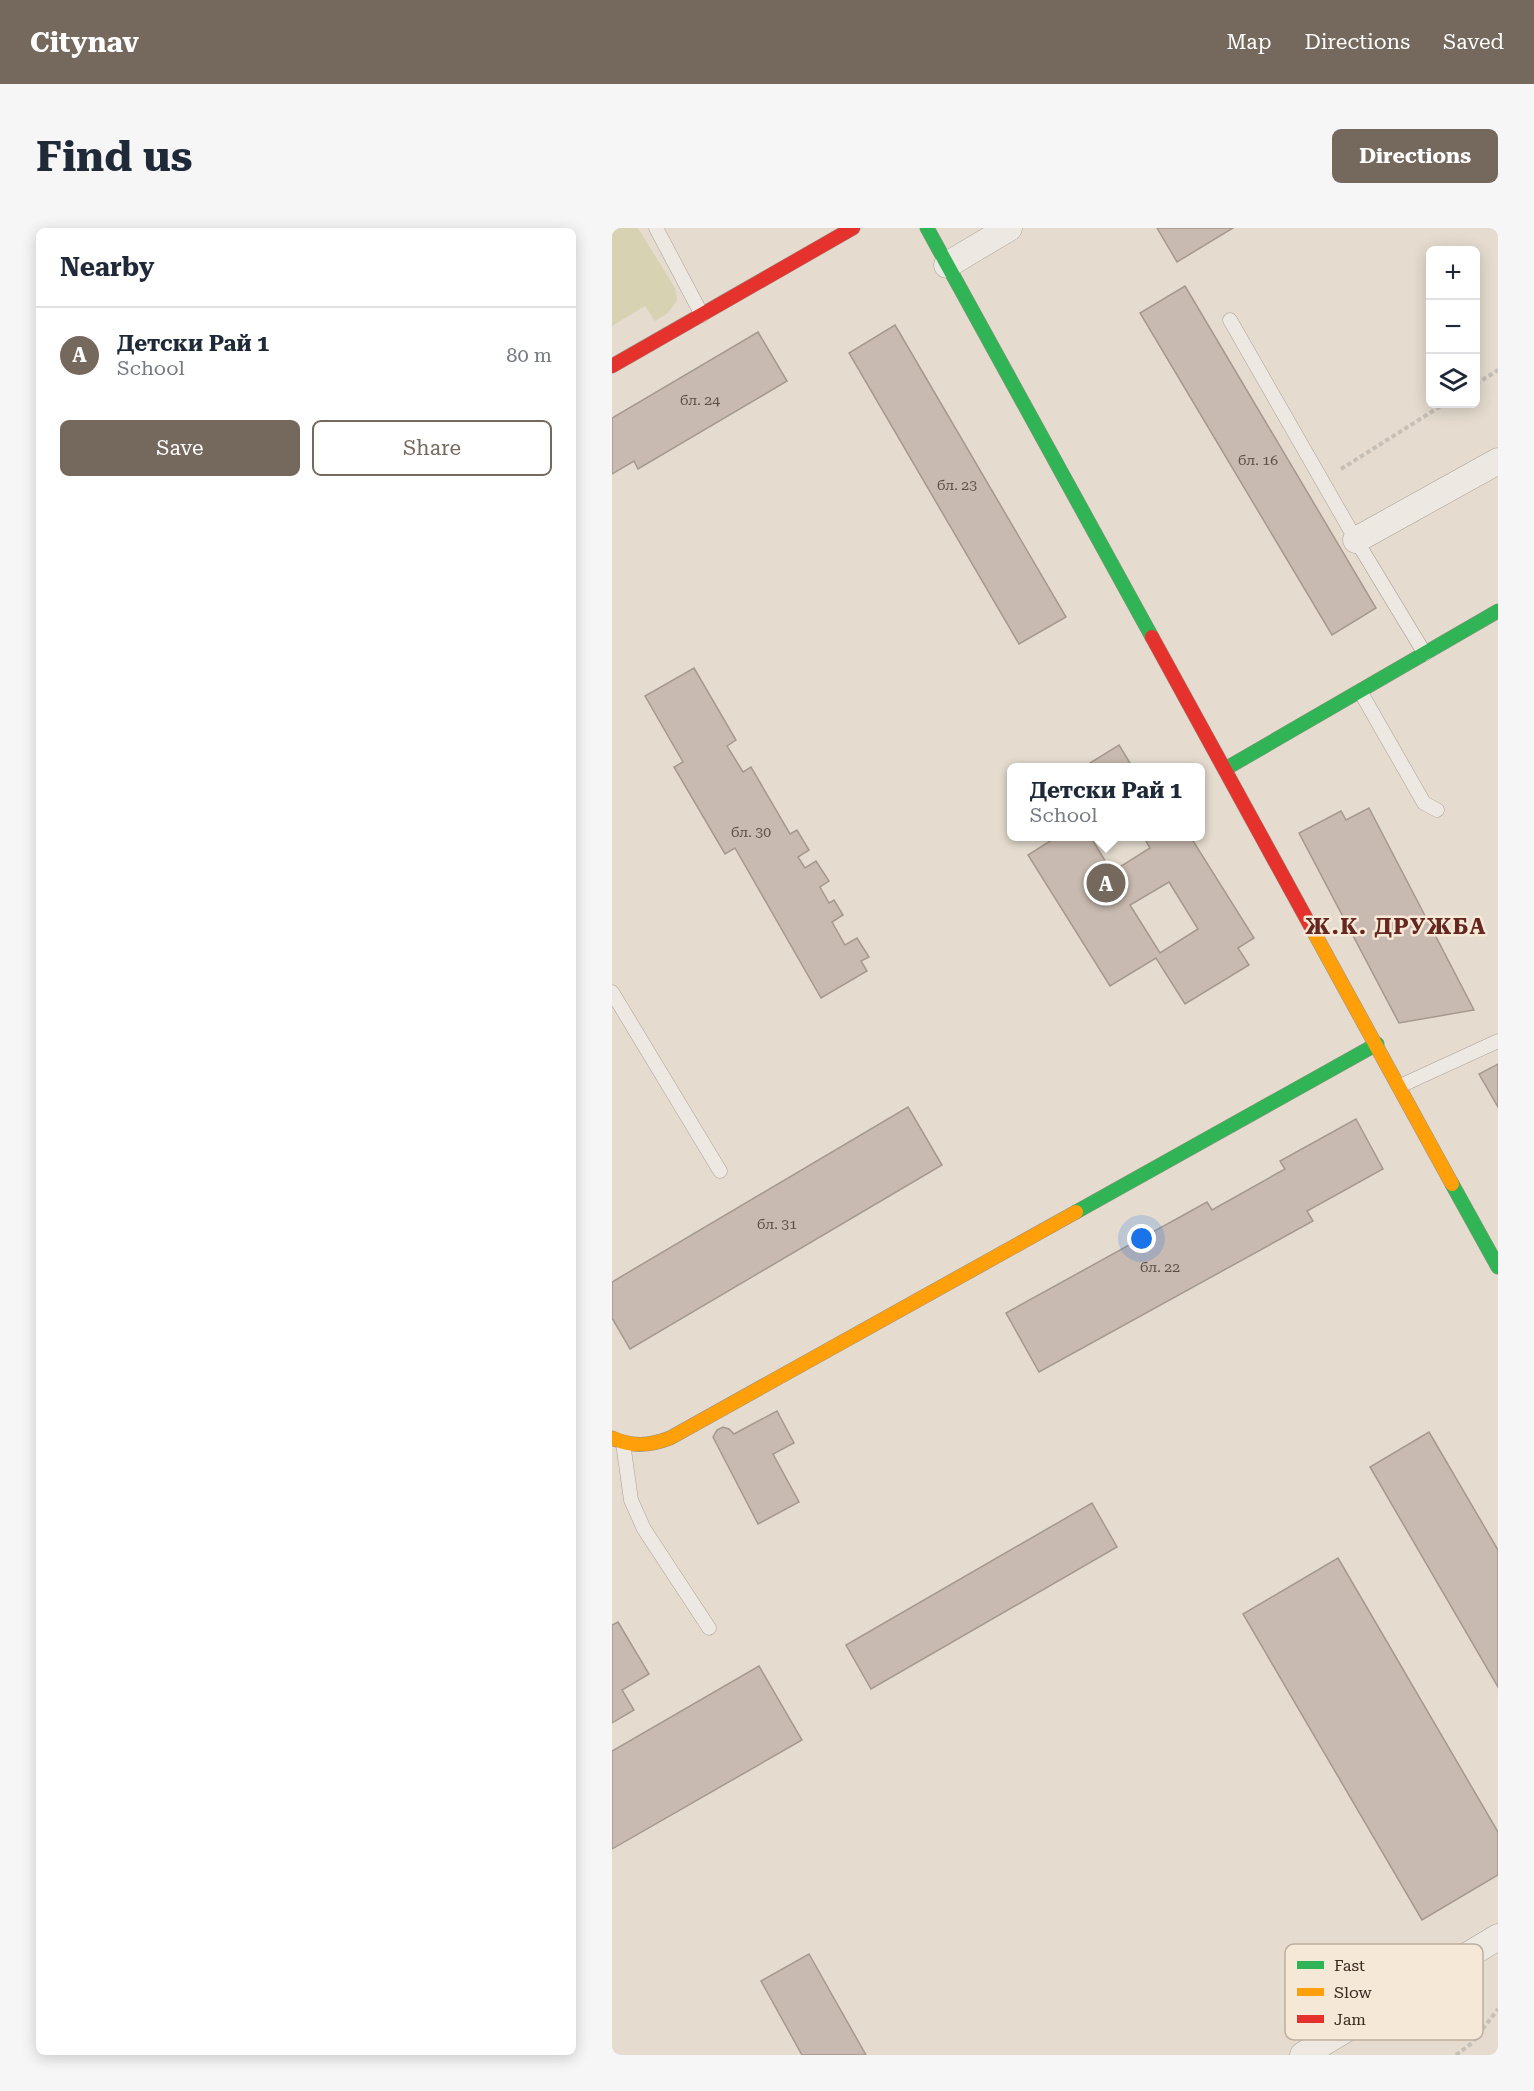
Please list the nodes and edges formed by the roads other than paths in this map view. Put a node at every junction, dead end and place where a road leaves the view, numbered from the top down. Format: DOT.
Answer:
graph roads {
  1 [pos="656,228"];
  2 [pos="853,228"];
  3 [pos="927,228"];
  4 [pos="1009,228"];
  5 [pos="947,265"];
  6 [pos="702,315"];
  7 [pos="1230,320"];
  8 [pos="612,366"];
  9 [pos="1498,460"];
  10 [pos="1356,540"];
  11 [pos="1498,611"];
  12 [pos="1425,654"];
  13 [pos="1360,691"];
  14 [pos="1225,769"];
  15 [pos="1437,810"];
  16 [pos="612,992"];
  17 [pos="1498,1041"];
  18 [pos="1377,1044"];
  19 [pos="1400,1086"];
  20 [pos="720,1172"];
  21 [pos="1498,1267"];
  22 [pos="618,1441"];
  23 [pos="709,1628"];
  24 [pos="1498,1937"];
  25 [pos="1483,1946"];
  26 [pos="1328,2040"];
  27 [pos="1303,2055"];
  1 -- 6 [label="lane"];
  2 -- 6 [label="street"];
  3 -- 5 [label="street"];
  4 -- 5 [label="street"];
  5 -- 14 [label="street"];
  6 -- 8 [label="street"];
  7 -- 10 [label="lane"];
  9 -- 10 [label="street"];
  10 -- 12 [label="lane"];
  11 -- 12 [label="street"];
  12 -- 13 [label="street"];
  13 -- 14 [label="street"];
  13 -- 15 [label="lane"];
  14 -- 18 [label="street"];
  16 -- 20 [label="lane"];
  17 -- 19 [label="lane"];
  18 -- 19 [label="street"];
  18 -- 22 [label="street"];
  19 -- 21 [label="street"];
  22 -- 23 [label="lane"];
  24 -- 25 [label="street"];
  26 -- 27 [label="street"];
}
